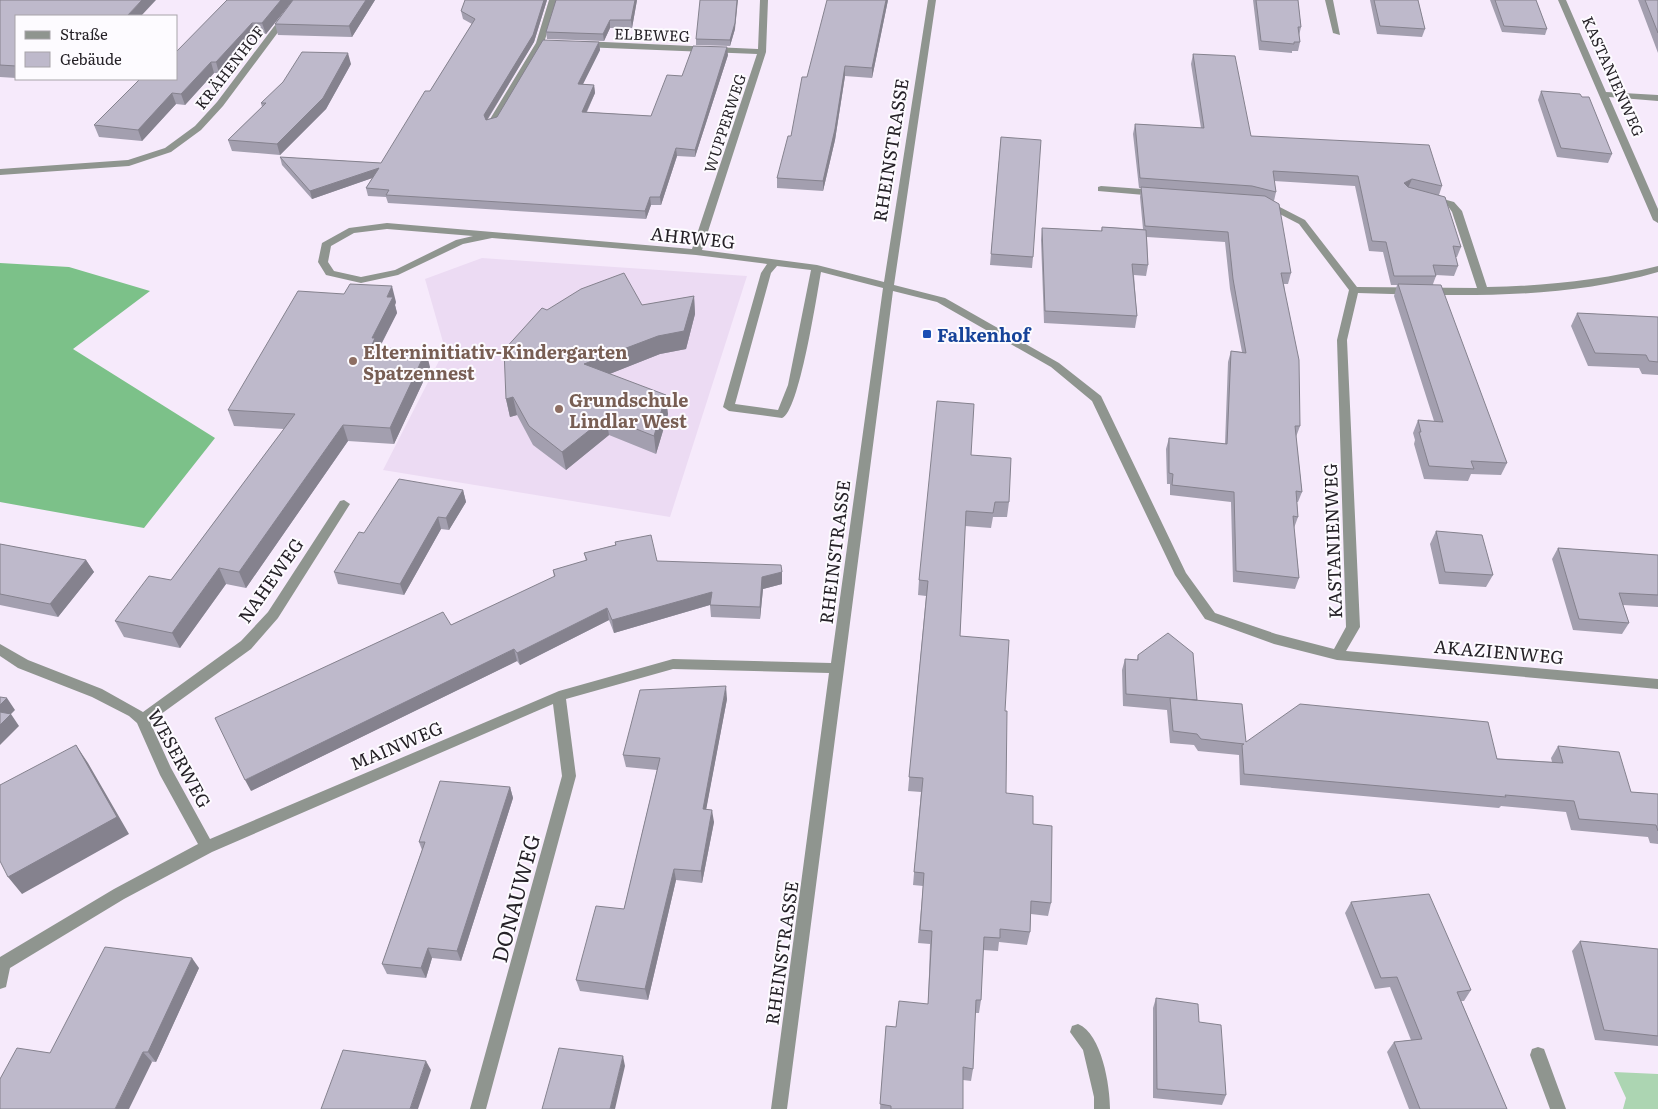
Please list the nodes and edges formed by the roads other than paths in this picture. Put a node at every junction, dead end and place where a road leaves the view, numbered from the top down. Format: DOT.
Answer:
graph roads {
  1 [pos="298,0"];
  2 [pos="553,0"];
  3 [pos="764,0"];
  4 [pos="932,0"];
  5 [pos="1329,0"];
  6 [pos="1562,0"];
  7 [pos="1337,33"];
  8 [pos="540,42"];
  9 [pos="550,43"];
  10 [pos="570,44"];
  11 [pos="762,52"];
  12 [pos="1604,94"];
  13 [pos="1658,98"];
  14 [pos="492,124"];
  15 [pos="0,172"];
  16 [pos="1101,189"];
  17 [pos="1166,194"];
  18 [pos="1425,197"];
  19 [pos="1258,201"];
  20 [pos="1658,220"];
  21 [pos="492,234"];
  22 [pos="696,252"];
  23 [pos="774,263"];
  24 [pos="817,268"];
  25 [pos="1658,269"];
  26 [pos="888,286"];
  27 [pos="1354,290"];
  28 [pos="1483,291"];
  29 [pos="344,504"];
  30 [pos="0,649"];
  31 [pos="1337,655"];
  32 [pos="838,668"];
  33 [pos="1658,684"];
  34 [pos="559,696"];
  35 [pos="142,720"];
  36 [pos="207,847"];
  37 [pos="2,965"];
  38 [pos="0,982"];
  39 [pos="1078,1032"];
  40 [pos="1538,1056"];
  41 [pos="478,1109"];
  42 [pos="779,1109"];
  43 [pos="1102,1109"];
  44 [pos="1558,1109"];
  1 -- 15 [label="street, KRÄHENHOF"];
  2 -- 8 [label="street"];
  3 -- 11 [label="street, WUPPERWEG"];
  4 -- 26 [label="street, RHEINSTRASSE"];
  5 -- 7 [label="street"];
  6 -- 12 [label="street, KASTANIENWEG"];
  8 -- 9 [label="street"];
  8 -- 14 [label="street"];
  10 -- 11 [label="street, ELBEWEG"];
  11 -- 22 [label="street, WUPPERWEG"];
  12 -- 13 [label="street"];
  12 -- 20 [label="street, KASTANIENWEG"];
  16 -- 17 [label="street"];
  18 -- 28 [label="street"];
  19 -- 27 [label="street"];
  21 -- 21 [label="street, AHRWEG"];
  21 -- 22 [label="street, AHRWEG"];
  22 -- 23 [label="street, AHRWEG"];
  23 -- 24 [label="street, AHRWEG"];
  23 -- 24 [label="street"];
  24 -- 26 [label="street, AHRWEG"];
  25 -- 28 [label="street"];
  26 -- 31 [label="street"];
  26 -- 32 [label="street, RHEINSTRASSE"];
  27 -- 28 [label="street"];
  27 -- 31 [label="street, KASTANIENWEG"];
  29 -- 35 [label="street, NAHEWEG"];
  30 -- 35 [label="street, WESERWEG"];
  31 -- 33 [label="street, AKAZIENWEG"];
  32 -- 34 [label="street, MAINWEG"];
  32 -- 42 [label="street, RHEINSTRASSE"];
  34 -- 36 [label="street, MAINWEG"];
  34 -- 41 [label="street, DONAUWEG"];
  35 -- 36 [label="street, WESERWEG"];
  36 -- 37 [label="street, MAINWEG"];
  37 -- 38 [label="street"];
  39 -- 43 [label="street"];
  40 -- 44 [label="street"];
}
